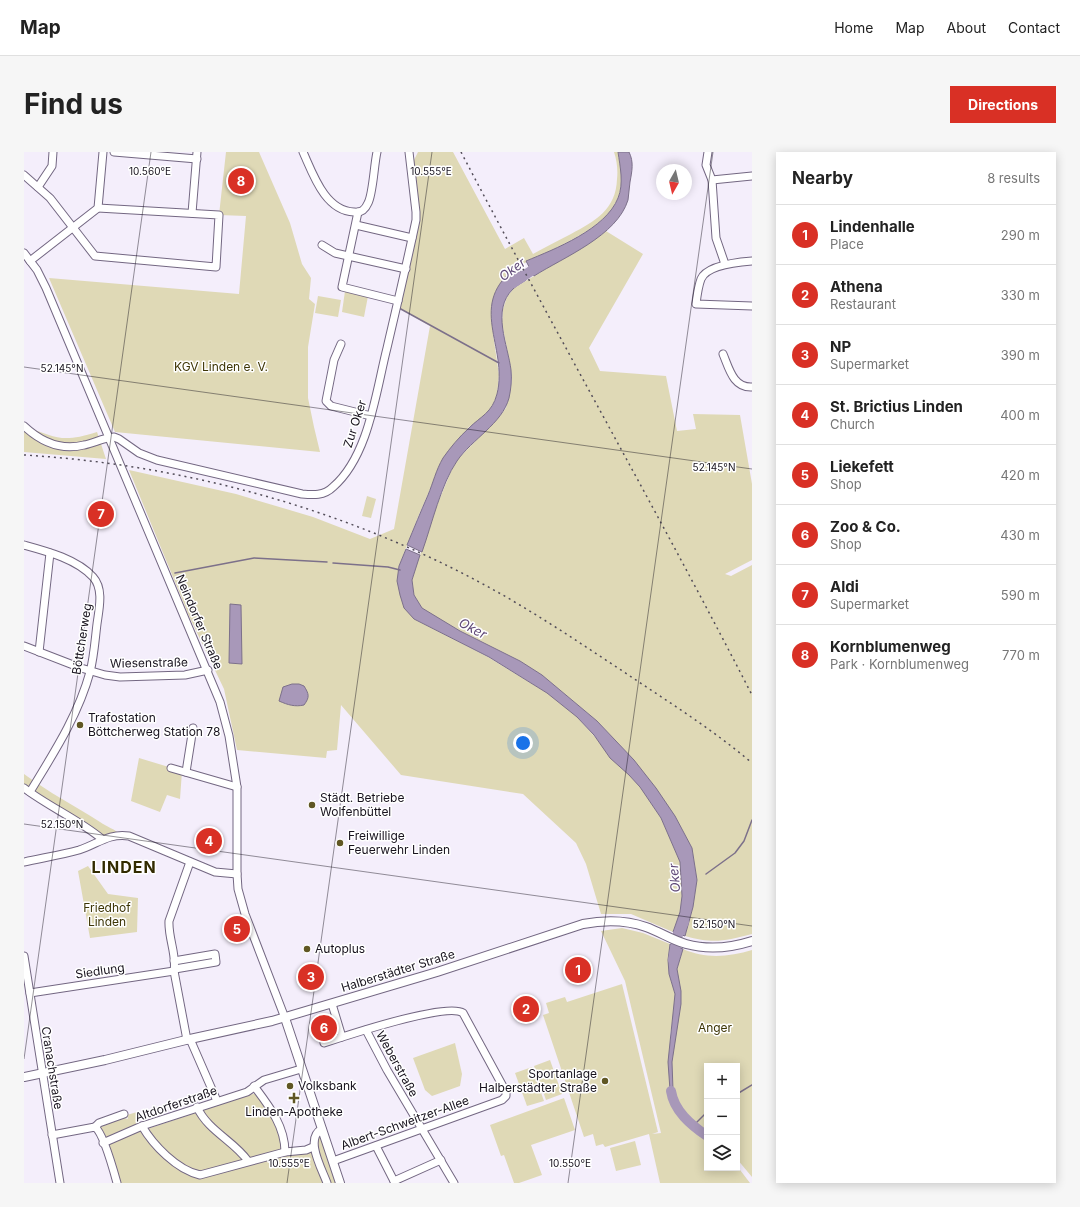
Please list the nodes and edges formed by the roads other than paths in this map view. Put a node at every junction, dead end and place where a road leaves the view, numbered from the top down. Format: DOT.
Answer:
graph roads {
  1 [pos="53,152"];
  2 [pos="103,152"];
  3 [pos="114,152"];
  4 [pos="303,152"];
  5 [pos="377,152"];
  6 [pos="409,152"];
  7 [pos="708,152"];
  8 [pos="197,155"];
  9 [pos="24,175"];
  10 [pos="752,176"];
  11 [pos="712,180"];
  12 [pos="38,187"];
  13 [pos="98,208"];
  14 [pos="358,212"];
  15 [pos="192,213"];
  16 [pos="356,225"];
  17 [pos="73,227"];
  18 [pos="412,238"];
  19 [pos="322,245"];
  20 [pos="24,253"];
  21 [pos="349,256"];
  22 [pos="30,260"];
  23 [pos="752,261"];
  24 [pos="725,264"];
  25 [pos="406,269"];
  26 [pos="398,301"];
  27 [pos="752,306"];
  28 [pos="341,344"];
  29 [pos="723,354"];
  30 [pos="752,386"];
  31 [pos="371,416"];
  32 [pos="24,426"];
  33 [pos="108,437"];
  34 [pos="24,545"];
  35 [pos="50,552"];
  36 [pos="24,646"];
  37 [pos="39,652"];
  38 [pos="208,670"];
  39 [pos="90,671"];
  40 [pos="193,728"];
  41 [pos="171,768"];
  42 [pos="186,772"];
  43 [pos="237,786"];
  44 [pos="24,788"];
  45 [pos="30,792"];
  46 [pos="102,839"];
  47 [pos="24,862"];
  48 [pos="190,862"];
  49 [pos="237,874"];
  50 [pos="752,941"];
  51 [pos="24,956"];
  52 [pos="174,961"];
  53 [pos="174,970"];
  54 [pos="30,992"];
  55 [pos="332,1004"];
  56 [pos="285,1018"];
  57 [pos="366,1030"];
  58 [pos="342,1037"];
  59 [pos="188,1039"];
  60 [pos="324,1043"];
  61 [pos="301,1069"];
  62 [pos="43,1074"];
  63 [pos="24,1077"];
  64 [pos="254,1086"];
  65 [pos="217,1102"];
  66 [pos="197,1107"];
  67 [pos="124,1114"];
  68 [pos="142,1126"];
  69 [pos="95,1127"];
  70 [pos="322,1129"];
  71 [pos="422,1129"];
  72 [pos="52,1135"];
  73 [pos="104,1143"];
  74 [pos="376,1146"];
  75 [pos="313,1147"];
  76 [pos="285,1152"];
  77 [pos="441,1160"];
  78 [pos="333,1161"];
  79 [pos="248,1162"];
  80 [pos="395,1182"];
  81 [pos="60,1183"];
  82 [pos="118,1183"];
  83 [pos="327,1183"];
  84 [pos="340,1183"];
  85 [pos="454,1183"];
  1 -- 12 [label="street"];
  2 -- 13 [label="street"];
  3 -- 8 [label="street"];
  4 -- 14 [label="street"];
  5 -- 14 [label="street"];
  6 -- 18 [label="street, Zur Oker"];
  7 -- 11 [label="street"];
  8 -- 15 [label="street"];
  9 -- 12 [label="street"];
  10 -- 11 [label="street"];
  11 -- 24 [label="street"];
  12 -- 17 [label="street"];
  13 -- 15 [label="street"];
  13 -- 17 [label="street"];
  14 -- 16 [label="street"];
  15 -- 17 [label="street"];
  16 -- 18 [label="street"];
  16 -- 21 [label="street"];
  17 -- 22 [label="street"];
  18 -- 25 [label="street, Zur Oker"];
  19 -- 21 [label="street"];
  20 -- 22 [label="street, Neindorfer Straße"];
  21 -- 25 [label="street"];
  21 -- 26 [label="street"];
  22 -- 33 [label="street, Neindorfer Straße"];
  23 -- 24 [label="street"];
  24 -- 27 [label="street"];
  25 -- 26 [label="street, Zur Oker"];
  26 -- 31 [label="street, Zur Oker"];
  28 -- 31 [label="street"];
  29 -- 30 [label="street"];
  31 -- 33 [label="street, Zur Oker"];
  32 -- 33 [label="street"];
  33 -- 38 [label="street, Neindorfer Straße"];
  34 -- 35 [label="street, Böttcherweg"];
  35 -- 37 [label="street"];
  35 -- 39 [label="street, Böttcherweg"];
  36 -- 37 [label="street, Wiesenstraße"];
  37 -- 39 [label="street, Wiesenstraße"];
  38 -- 39 [label="street, Wiesenstraße"];
  38 -- 43 [label="street, Neindorfer Straße"];
  39 -- 45 [label="street, Böttcherweg"];
  40 -- 42 [label="street"];
  41 -- 42 [label="street"];
  42 -- 43 [label="street"];
  43 -- 49 [label="street, Neindorfer Straße"];
  44 -- 45 [label="street"];
  45 -- 46 [label="street"];
  46 -- 47 [label="street"];
  46 -- 48 [label="street"];
  48 -- 49 [label="street"];
  48 -- 52 [label="street"];
  49 -- 56 [label="street, Neindorfer Straße"];
  50 -- 55 [label="main road, Halberstädter Straße"];
  51 -- 54 [label="street, Cranachstraße"];
  52 -- 53 [label="street"];
  52 -- 53 [label="street, Siedlung"];
  53 -- 54 [label="street, Siedlung"];
  53 -- 59 [label="street"];
  54 -- 62 [label="street, Cranachstraße"];
  55 -- 56 [label="main road, Halberstädter Straße"];
  55 -- 58 [label="street"];
  56 -- 59 [label="main road, Halberstädter Straße"];
  56 -- 61 [label="main road"];
  57 -- 58 [label="street"];
  57 -- 71 [label="street, Weberstraße"];
  57 -- 71 [label="street, Albert-Schweitzer-Allee"];
  58 -- 60 [label="street"];
  59 -- 62 [label="main road, Halberstädter Straße"];
  59 -- 65 [label="street"];
  61 -- 64 [label="street, Altdorferstraße"];
  61 -- 70 [label="main road"];
  62 -- 63 [label="main road, Halberstädter Straße"];
  62 -- 72 [label="street, Cranachstraße"];
  64 -- 65 [label="street, Altdorferstraße"];
  64 -- 76 [label="street"];
  65 -- 66 [label="street, Altdorferstraße"];
  66 -- 68 [label="street, Altdorferstraße"];
  66 -- 79 [label="street"];
  67 -- 69 [label="street, Altdorferstraße"];
  68 -- 73 [label="street, Altdorferstraße"];
  68 -- 79 [label="street"];
  69 -- 72 [label="street, Altdorferstraße"];
  69 -- 73 [label="street"];
  70 -- 75 [label="street"];
  70 -- 78 [label="main road"];
  71 -- 74 [label="street, Albert-Schweitzer-Allee"];
  71 -- 77 [label="street, Weberstraße"];
  72 -- 81 [label="street, Cranachstraße"];
  73 -- 82 [label="street"];
  74 -- 78 [label="street, Albert-Schweitzer-Allee"];
  74 -- 80 [label="street"];
  75 -- 76 [label="street"];
  75 -- 83 [label="street"];
  76 -- 79 [label="street"];
  77 -- 80 [label="street"];
  77 -- 85 [label="street, Weberstraße"];
  78 -- 84 [label="main road"];
}
